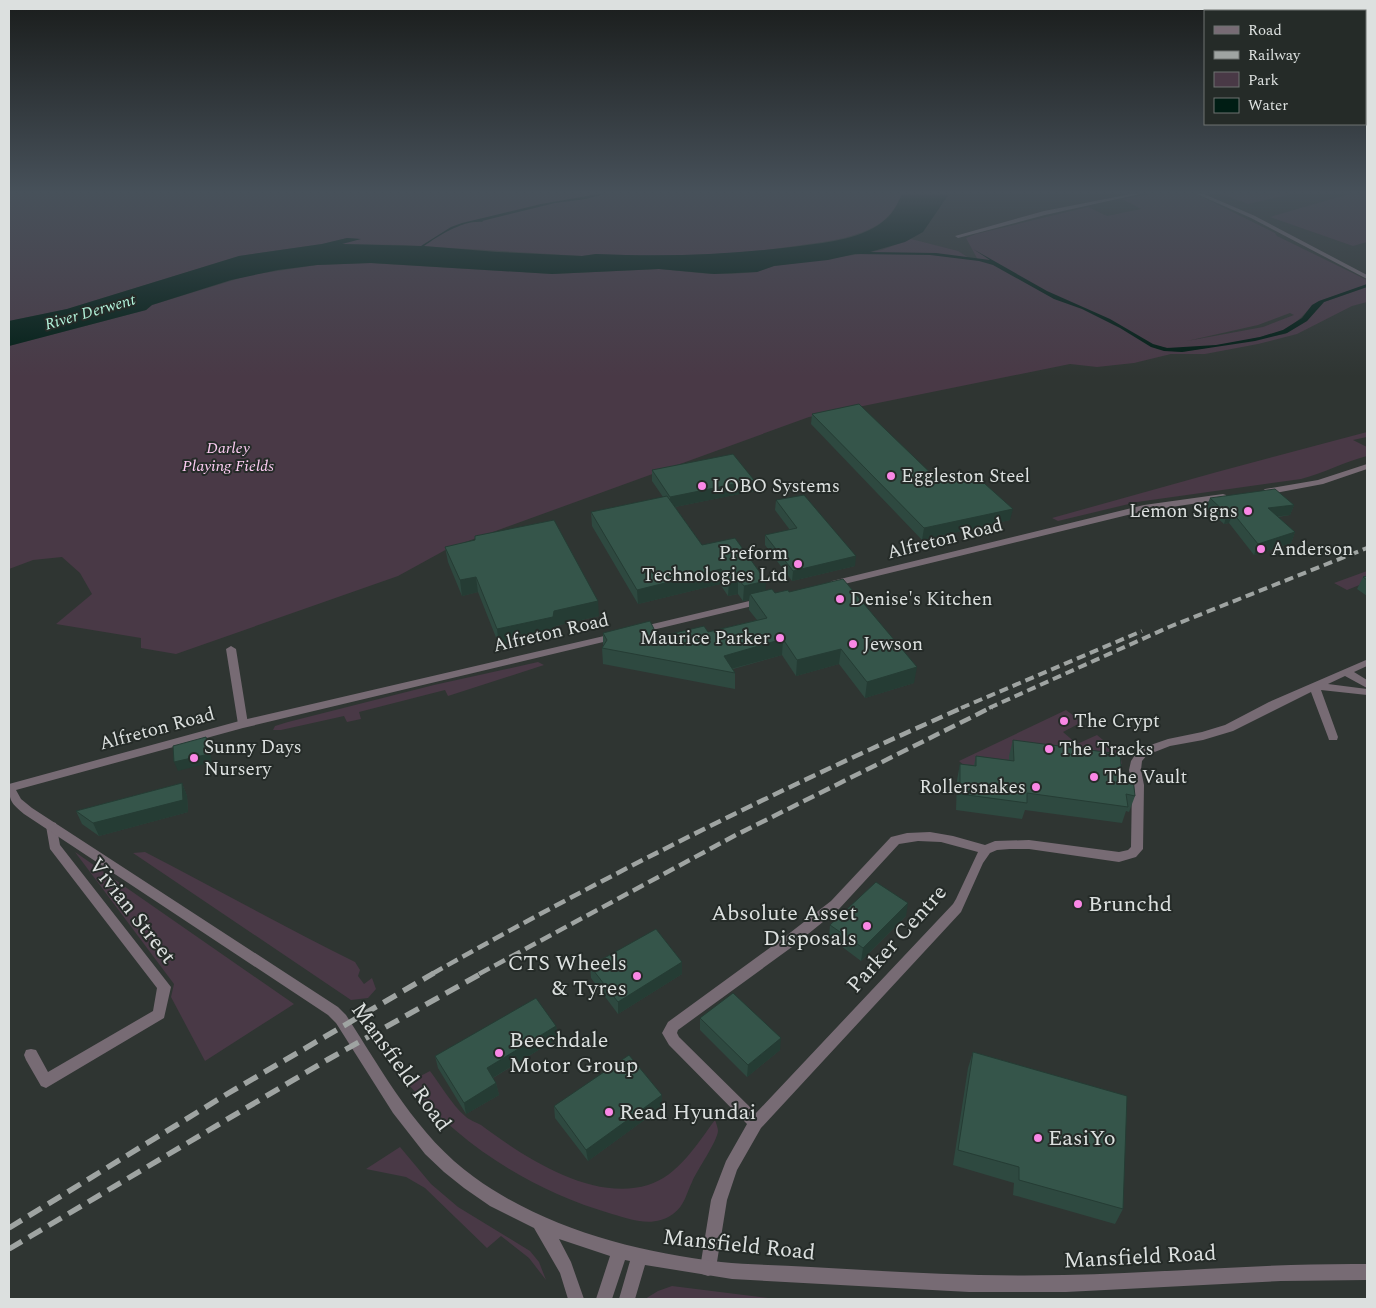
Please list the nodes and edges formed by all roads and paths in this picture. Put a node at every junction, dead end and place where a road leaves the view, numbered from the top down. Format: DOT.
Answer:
graph roads {
  1 [pos="1326,255"];
  2 [pos="1367,277"];
  3 [pos="1367,466"];
  4 [pos="1257,493"];
  5 [pos="1232,496"];
  6 [pos="823,587"];
  7 [pos="776,598"];
  8 [pos="231,649"];
  9 [pos="1366,663"];
  10 [pos="1346,672"];
  11 [pos="1367,685"];
  12 [pos="1314,686"];
  13 [pos="1367,692"];
  14 [pos="243,724"];
  15 [pos="1333,737"];
  16 [pos="9,788"];
  17 [pos="52,826"];
  18 [pos="986,850"];
  19 [pos="31,1055"];
  20 [pos="756,1123"];
  21 [pos="539,1222"];
  22 [pos="620,1251"];
  23 [pos="640,1256"];
  24 [pos="708,1268"];
  25 [pos="1367,1272"];
  26 [pos="576,1299"];
  27 [pos="604,1299"];
  28 [pos="628,1299"];
  1 -- 2 [label="street"];
  3 -- 4 [label="street"];
  5 -- 6 [label="street, Alfreton Road"];
  7 -- 14 [label="street, Alfreton Road"];
  8 -- 14 [label="street"];
  9 -- 10 [label="street"];
  10 -- 11 [label="street"];
  10 -- 12 [label="street"];
  12 -- 13 [label="street"];
  12 -- 15 [label="street"];
  12 -- 18 [label="street"];
  14 -- 16 [label="street, Alfreton Road"];
  16 -- 17 [label="street, Mansfield Road"];
  17 -- 19 [label="street, Vivian Street"];
  17 -- 21 [label="street, Mansfield Road"];
  18 -- 20 [label="street, Parker Centre"];
  18 -- 20 [label="street"];
  20 -- 24 [label="street, Parker Centre"];
  21 -- 22 [label="street, Mansfield Road"];
  21 -- 26 [label="street"];
  22 -- 23 [label="street, Mansfield Road"];
  22 -- 27 [label="street"];
  23 -- 24 [label="street, Mansfield Road"];
  23 -- 28 [label="street"];
  24 -- 25 [label="street, Mansfield Road"];
}
